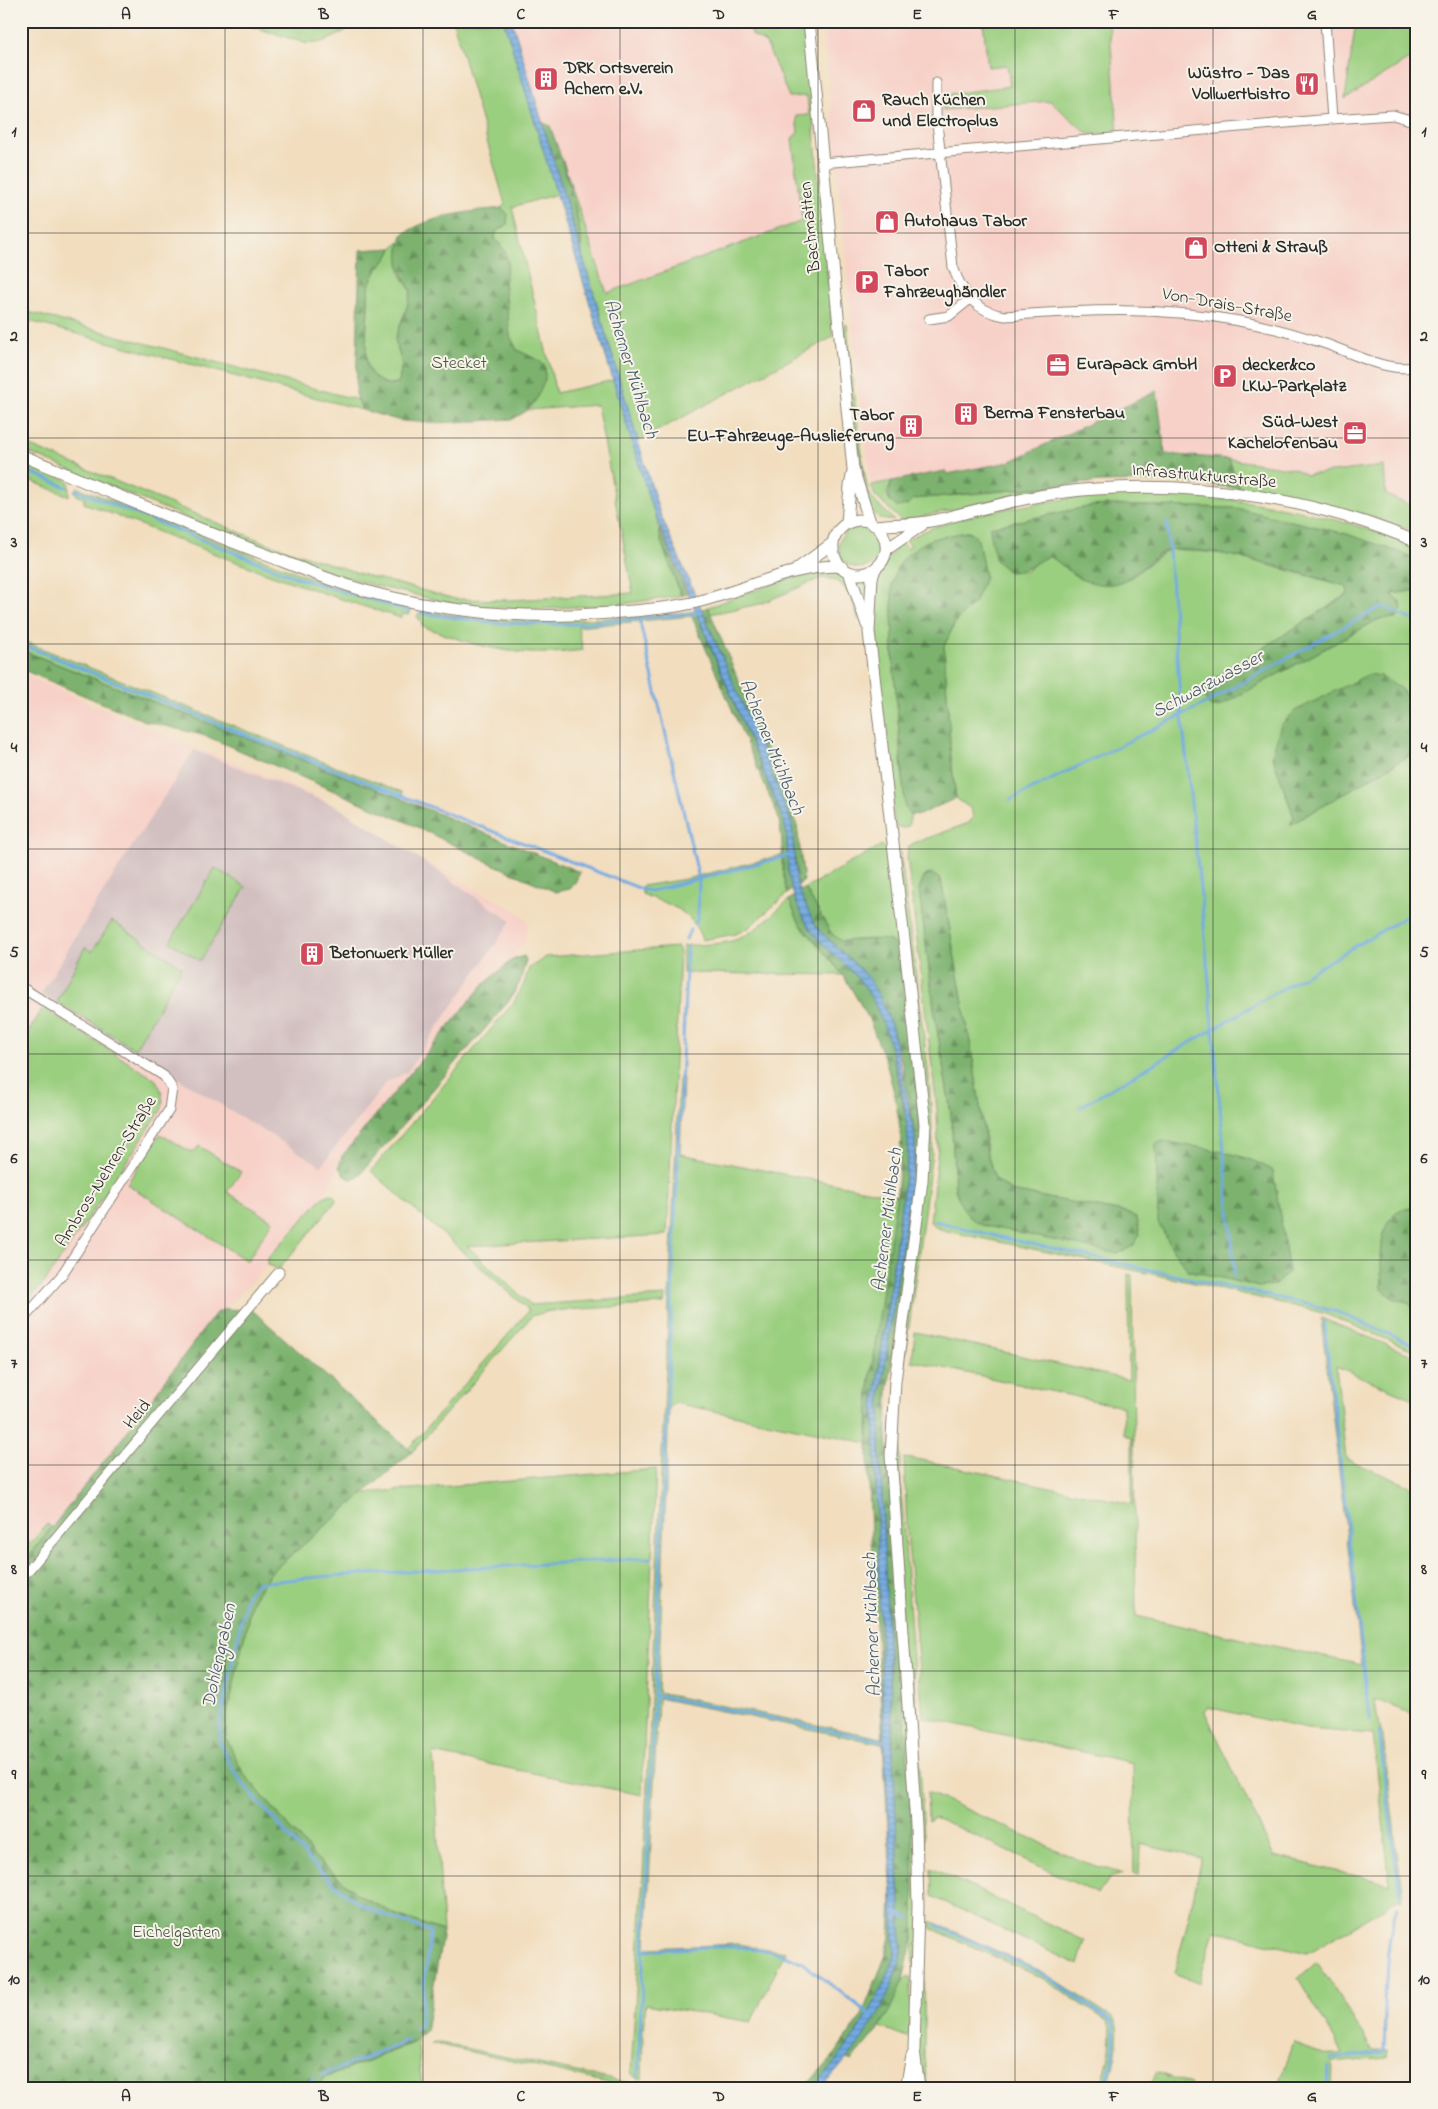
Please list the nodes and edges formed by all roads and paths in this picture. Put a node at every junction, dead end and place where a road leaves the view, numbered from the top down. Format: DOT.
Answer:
graph roads {
  1 [pos="809,21"];
  2 [pos="1325,21"];
  3 [pos="936,83"];
  4 [pos="1332,119"];
  5 [pos="1417,122"];
  6 [pos="941,153"];
  7 [pos="822,163"];
  8 [pos="970,299"];
  9 [pos="929,319"];
  10 [pos="1417,367"];
  11 [pos="21,455"];
  12 [pos="853,469"];
  13 [pos="847,523"];
  14 [pos="926,523"];
  15 [pos="874,524"];
  16 [pos="1417,542"];
  17 [pos="833,544"];
  18 [pos="887,549"];
  19 [pos="845,569"];
  20 [pos="875,570"];
  21 [pos="793,572"];
  22 [pos="869,632"];
  23 [pos="21,987"];
  24 [pos="279,1272"];
  25 [pos="21,1318"];
  26 [pos="21,1579"];
  27 [pos="914,2050"];
  28 [pos="906,2088"];
  29 [pos="919,2088"];
  1 -- 7 [label="street, Bachmatten"];
  2 -- 4 [label="street"];
  3 -- 6 [label="street, Von-Drais-Straße"];
  4 -- 5 [label="street"];
  4 -- 6 [label="street"];
  6 -- 7 [label="street"];
  6 -- 8 [label="street, Von-Drais-Straße"];
  7 -- 12 [label="street, Bachmatten"];
  8 -- 9 [label="street"];
  8 -- 10 [label="street, Von-Drais-Straße"];
  11 -- 21 [label="street"];
  12 -- 13 [label="street"];
  12 -- 15 [label="street"];
  13 -- 15 [label="street"];
  13 -- 17 [label="street"];
  14 -- 15 [label="street"];
  14 -- 16 [label="street, Infrastrukturstraße"];
  14 -- 18 [label="street"];
  15 -- 18 [label="street"];
  17 -- 19 [label="street"];
  17 -- 21 [label="street"];
  18 -- 20 [label="street"];
  19 -- 20 [label="street"];
  19 -- 21 [label="street"];
  19 -- 22 [label="street"];
  20 -- 22 [label="street"];
  22 -- 27 [label="street"];
  23 -- 25 [label="street, Ambros-Nehren-Straße"];
  24 -- 26 [label="street, Heid"];
  27 -- 28 [label="street"];
  27 -- 29 [label="street"];
}
